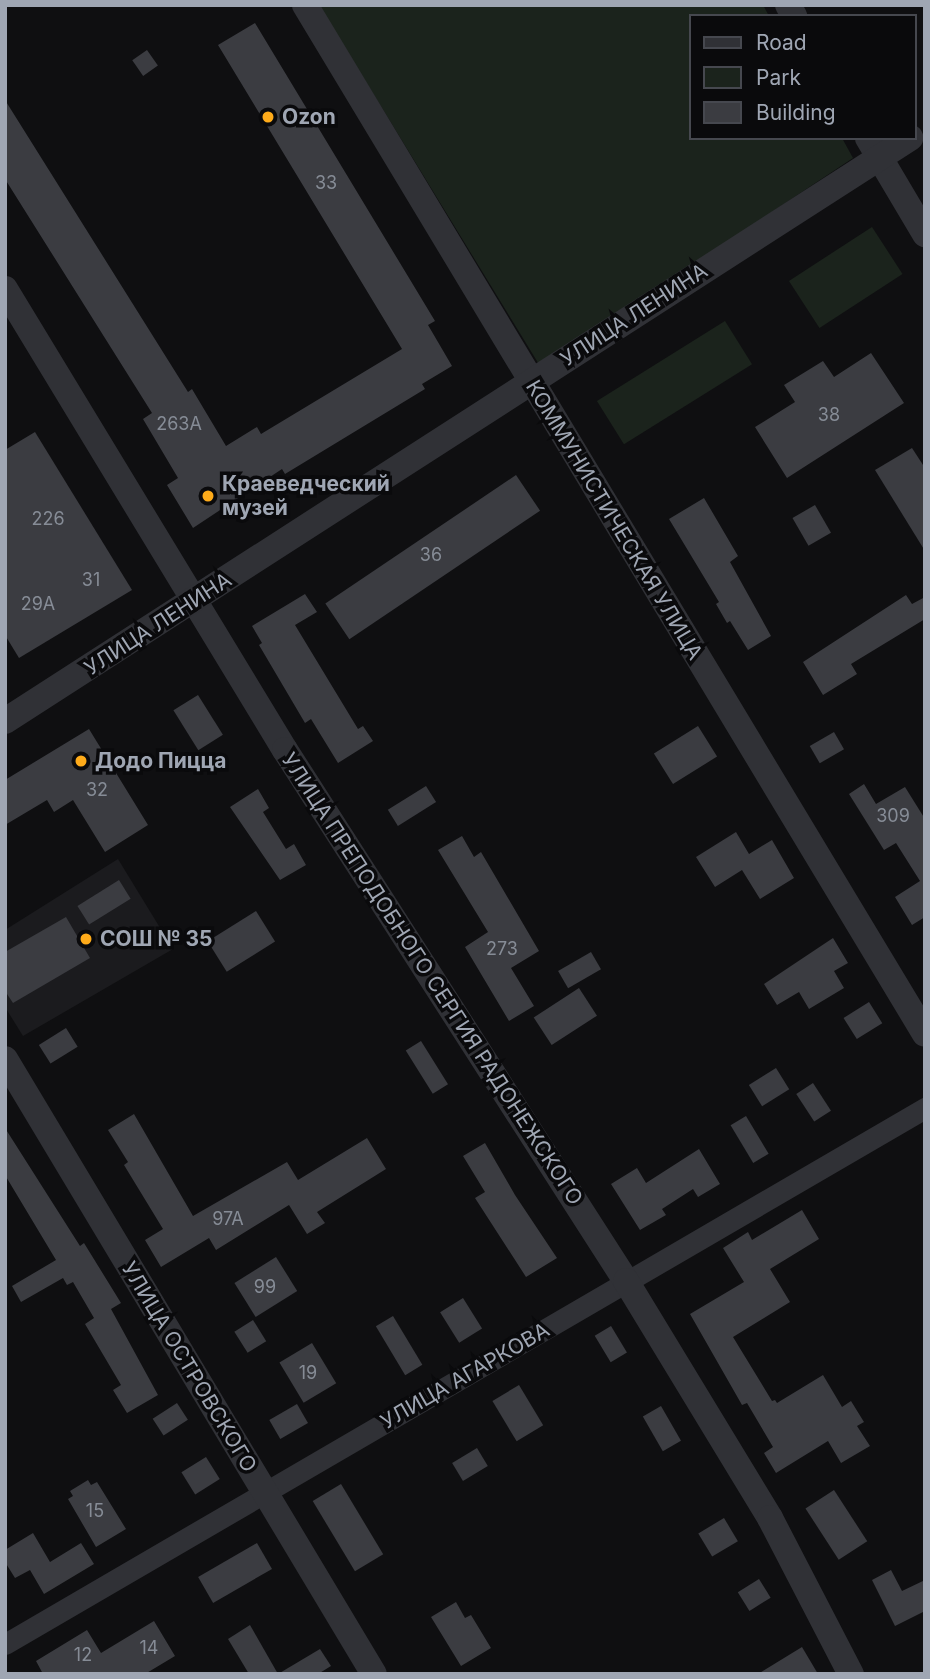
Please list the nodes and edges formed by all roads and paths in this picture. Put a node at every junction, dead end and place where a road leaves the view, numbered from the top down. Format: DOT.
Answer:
graph roads {
  1 [pos="305,5"];
  2 [pos="902,140"];
  3 [pos="874,148"];
  4 [pos="925,234"];
  5 [pos="5,289"];
  6 [pos="530,381"];
  7 [pos="195,601"];
  8 [pos="5,721"];
  9 [pos="925,1034"];
  10 [pos="5,1059"];
  11 [pos="925,1108"];
  12 [pos="626,1281"];
  13 [pos="265,1493"];
  14 [pos="5,1644"];
  15 [pos="374,1674"];
  16 [pos="851,1674"];
  1 -- 6 [label="street, КОММУНИСТИЧЕСКАЯ УЛИЦА"];
  2 -- 3 [label="street, УЛИЦА ЛЕНИНА"];
  3 -- 4 [label="street"];
  3 -- 6 [label="street, УЛИЦА ЛЕНИНА"];
  5 -- 7 [label="street, УЛИЦА ПРЕПОДОБНОГО СЕРГИЯ РАДОНЕЖСКОГО"];
  6 -- 7 [label="street, УЛИЦА ЛЕНИНА"];
  6 -- 9 [label="street, КОММУНИСТИЧЕСКАЯ УЛИЦА"];
  7 -- 8 [label="street, УЛИЦА ЛЕНИНА"];
  7 -- 12 [label="street, УЛИЦА ПРЕПОДОБНОГО СЕРГИЯ РАДОНЕЖСКОГО"];
  10 -- 13 [label="street, УЛИЦА ОСТРОВСКОГО"];
  11 -- 12 [label="street, УЛИЦА АГАРКОВА"];
  12 -- 13 [label="street, УЛИЦА АГАРКОВА"];
  12 -- 16 [label="street, УЛИЦА ПРЕПОДОБНОГО СЕРГИЯ РАДОНЕЖСКОГО"];
  13 -- 14 [label="street, УЛИЦА АГАРКОВА"];
  13 -- 15 [label="street, УЛИЦА ОСТРОВСКОГО"];
}
